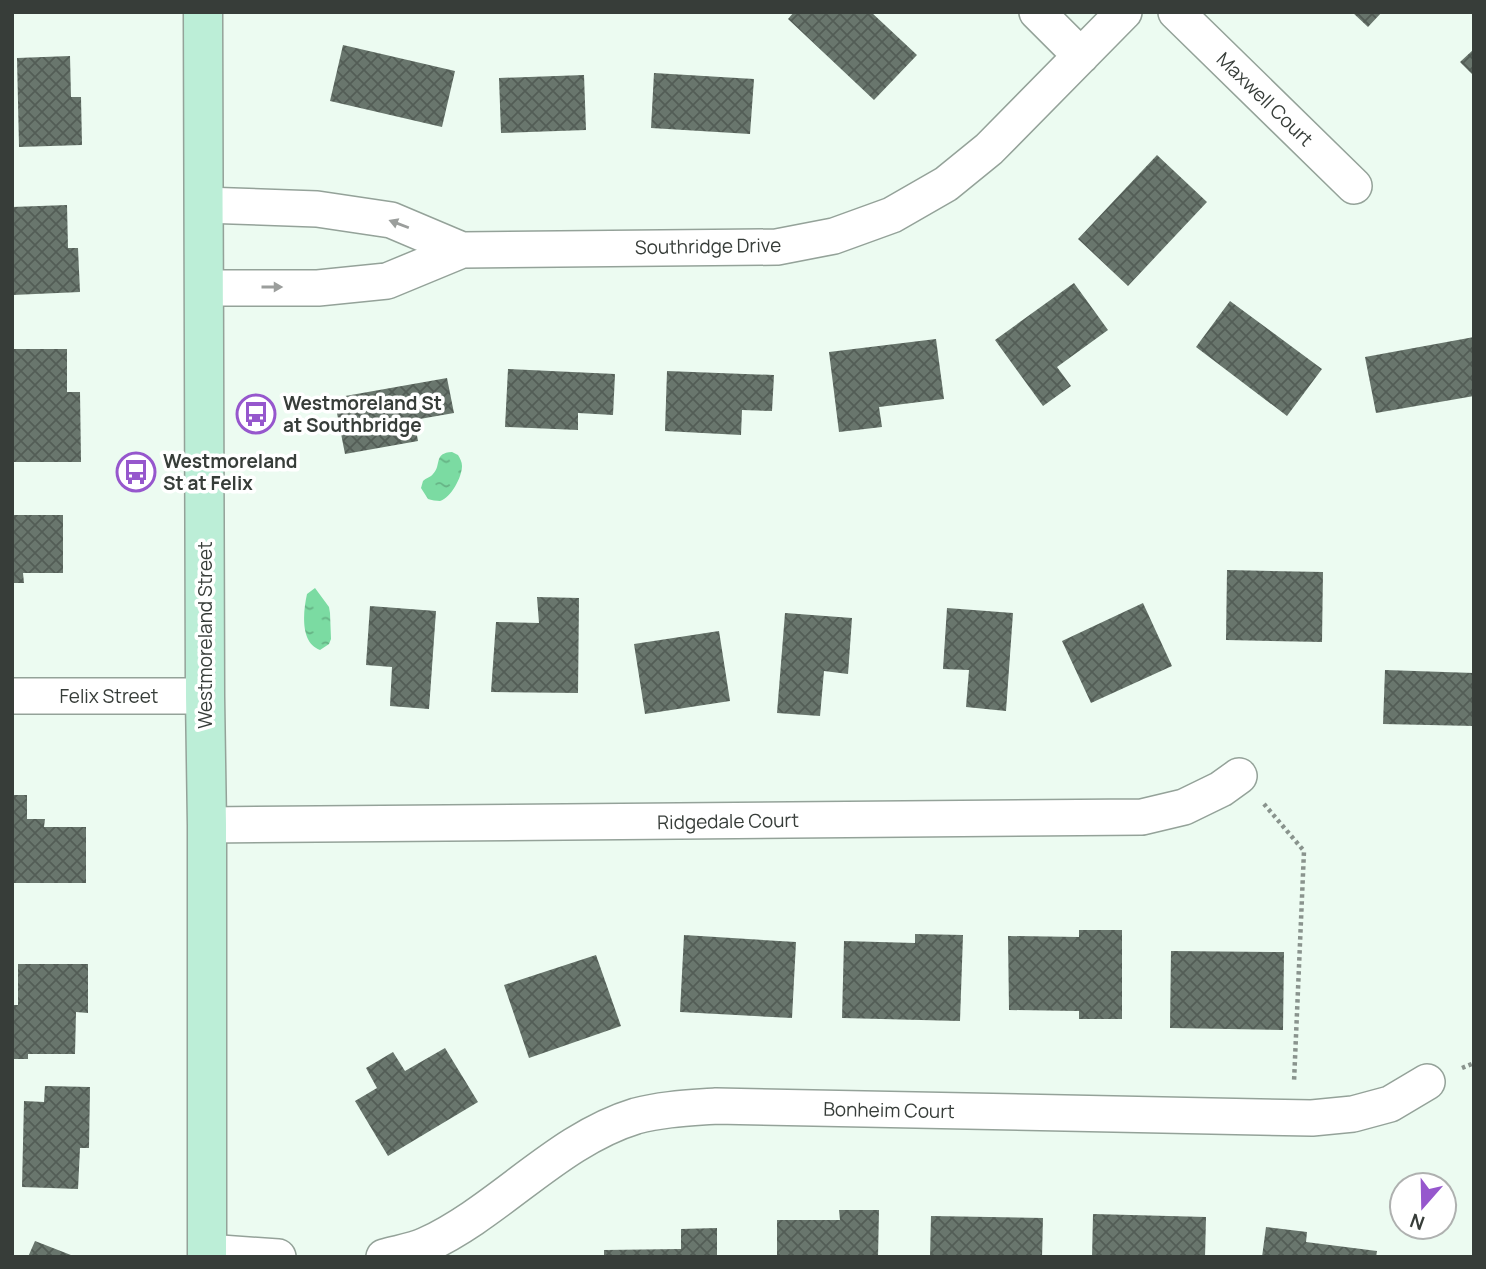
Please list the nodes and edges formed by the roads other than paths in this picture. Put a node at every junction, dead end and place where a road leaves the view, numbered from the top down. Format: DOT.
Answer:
graph roads {
  1 [pos="203,12"];
  2 [pos="1037,12"];
  3 [pos="1124,12"];
  4 [pos="1176,12"];
  5 [pos="1081,56"];
  6 [pos="1354,186"];
  7 [pos="203,205"];
  8 [pos="462,250"];
  9 [pos="204,288"];
  10 [pos="12,696"];
  11 [pos="205,696"];
  12 [pos="1239,776"];
  13 [pos="207,825"];
  14 [pos="1427,1082"];
  15 [pos="207,1254"];
  16 [pos="278,1257"];
  17 [pos="384,1257"];
  1 -- 7 [label="main road, Westmoreland Street"];
  2 -- 5 [label="street"];
  3 -- 5 [label="street, Southridge Drive"];
  4 -- 6 [label="street, Maxwell Court"];
  5 -- 8 [label="street, Southridge Drive"];
  8 -- 7 [label="street, Southridge Drive, one-way"];
  7 -- 9 [label="main road, Westmoreland Street"];
  9 -- 8 [label="street, Southridge Drive, one-way"];
  9 -- 11 [label="main road, Westmoreland Street"];
  10 -- 11 [label="street, Felix Street"];
  11 -- 13 [label="main road, Westmoreland Street"];
  12 -- 13 [label="street, Ridgedale Court"];
  13 -- 15 [label="main road, Westmoreland Street"];
  14 -- 17 [label="street, Bonheim Court"];
  15 -- 16 [label="street"];
}
